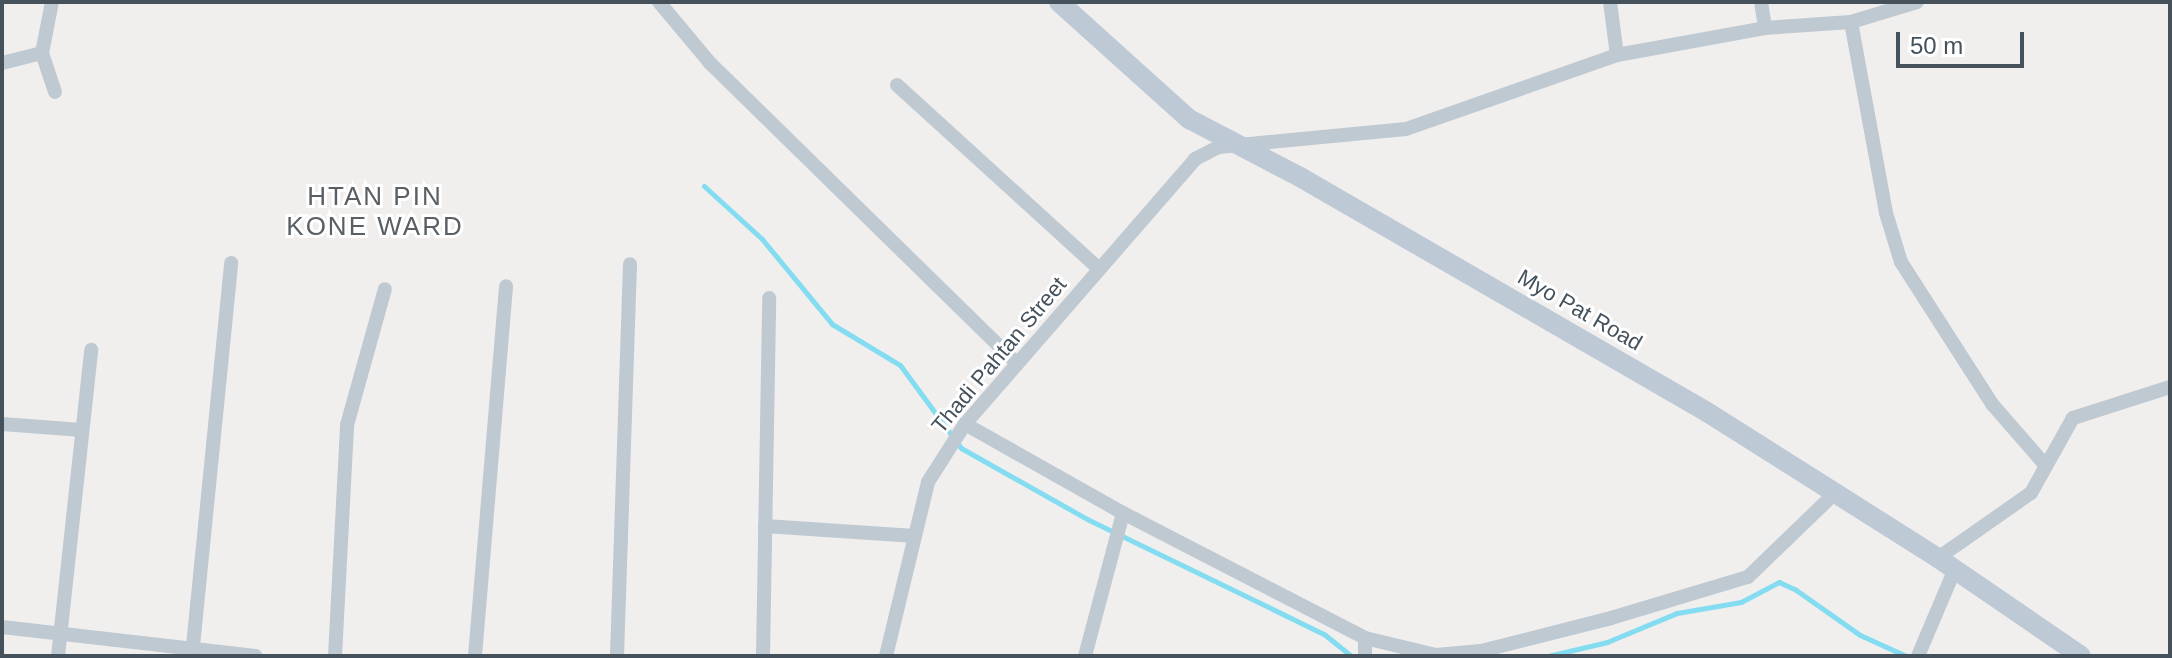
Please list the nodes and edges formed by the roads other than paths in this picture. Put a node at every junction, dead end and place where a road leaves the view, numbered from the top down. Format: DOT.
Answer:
graph roads {
  1 [pos="52,2"];
  2 [pos="659,2"];
  3 [pos="1059,2"];
  4 [pos="1610,2"];
  5 [pos="1761,2"];
  6 [pos="1917,2"];
  7 [pos="1851,22"];
  8 [pos="1765,28"];
  9 [pos="42,53"];
  10 [pos="1617,55"];
  11 [pos="2,63"];
  12 [pos="897,85"];
  13 [pos="55,92"];
  14 [pos="1239,145"];
  15 [pos="231,263"];
  16 [pos="630,264"];
  17 [pos="1099,269"];
  18 [pos="506,286"];
  19 [pos="385,289"];
  20 [pos="769,298"];
  21 [pos="91,350"];
  22 [pos="1017,364"];
  23 [pos="2170,387"];
  24 [pos="2,424"];
  25 [pos="965,424"];
  26 [pos="82,430"];
  27 [pos="2046,466"];
  28 [pos="1833,495"];
  29 [pos="1123,513"];
  30 [pos="765,526"];
  31 [pos="915,536"];
  32 [pos="1947,564"];
  33 [pos="2,627"];
  34 [pos="60,633"];
  35 [pos="1365,638"];
  36 [pos="192,654"];
  37 [pos="1087,655"];
  38 [pos="58,656"];
  39 [pos="255,656"];
  40 [pos="335,656"];
  41 [pos="475,656"];
  42 [pos="617,656"];
  43 [pos="763,656"];
  44 [pos="886,656"];
  45 [pos="1365,656"];
  46 [pos="1918,656"];
  47 [pos="2081,656"];
  1 -- 9 [label="street"];
  2 -- 22 [label="street"];
  3 -- 14 [label="main road, Myo Pat Road"];
  4 -- 10 [label="street"];
  5 -- 8 [label="street"];
  6 -- 7 [label="street, Thadi Pahtan Street"];
  7 -- 8 [label="street, Thadi Pahtan Street"];
  7 -- 27 [label="street"];
  8 -- 10 [label="street, Thadi Pahtan Street"];
  9 -- 11 [label="street"];
  9 -- 13 [label="street"];
  10 -- 14 [label="street, Thadi Pahtan Street"];
  12 -- 17 [label="street"];
  14 -- 17 [label="street, Thadi Pahtan Street"];
  14 -- 28 [label="main road, Myo Pat Road"];
  15 -- 36 [label="street"];
  16 -- 42 [label="street"];
  17 -- 22 [label="street, Thadi Pahtan Street"];
  18 -- 41 [label="street"];
  19 -- 40 [label="street"];
  20 -- 30 [label="street"];
  21 -- 26 [label="street"];
  22 -- 25 [label="street, Thadi Pahtan Street"];
  23 -- 27 [label="street"];
  24 -- 26 [label="street"];
  25 -- 29 [label="street"];
  25 -- 31 [label="street, Thadi Pahtan Street"];
  26 -- 34 [label="street"];
  27 -- 32 [label="street"];
  28 -- 32 [label="main road, Myo Pat Road"];
  28 -- 35 [label="street"];
  29 -- 35 [label="street"];
  29 -- 37 [label="street"];
  30 -- 31 [label="street"];
  30 -- 43 [label="street"];
  31 -- 44 [label="street, Thadi Pahtan Street"];
  32 -- 46 [label="street"];
  32 -- 47 [label="main road, Myo Pat Road"];
  33 -- 34 [label="street"];
  34 -- 36 [label="street"];
  34 -- 38 [label="street"];
  35 -- 45 [label="street"];
  36 -- 39 [label="street"];
}
